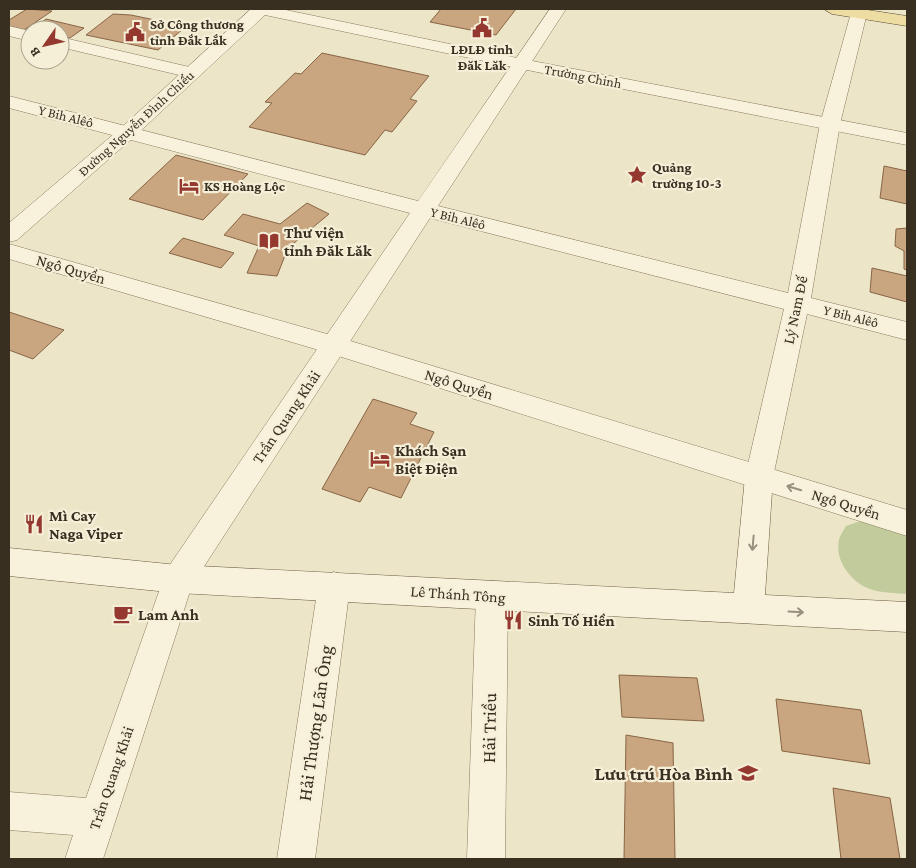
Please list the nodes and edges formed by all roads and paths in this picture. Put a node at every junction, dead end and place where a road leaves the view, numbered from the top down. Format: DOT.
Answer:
graph roads {
  1 [pos="261,9"];
  2 [pos="558,9"];
  3 [pos="832,9"];
  4 [pos="859,13"];
  5 [pos="907,21"];
  6 [pos="70,44"];
  7 [pos="522,64"];
  8 [pos="192,73"];
  9 [pos="9,102"];
  10 [pos="830,124"];
  11 [pos="128,132"];
  12 [pos="907,139"];
  13 [pos="425,210"];
  14 [pos="9,234"];
  15 [pos="9,251"];
  16 [pos="798,302"];
  17 [pos="907,330"];
  18 [pos="334,346"];
  19 [pos="759,477"];
  20 [pos="907,523"];
  21 [pos="9,562"];
  22 [pos="178,578"];
  23 [pos="334,586"];
  24 [pos="492,596"];
  25 [pos="748,610"];
  26 [pos="907,617"];
  27 [pos="9,811"];
  28 [pos="98,818"];
  29 [pos="84,859"];
  30 [pos="296,859"];
  31 [pos="486,859"];
  1 -- 7 [label="street, Trường Chinh"];
  1 -- 8 [label="street, Đường Nguyễn Đình Chiểu"];
  2 -- 7 [label="street, Trần Quang Khải"];
  3 -- 4 [label="main road"];
  4 -- 5 [label="main road"];
  4 -- 10 [label="street, Lý Nam Đế"];
  6 -- 8 [label="street"];
  7 -- 10 [label="street, Trường Chinh"];
  7 -- 13 [label="street, Trần Quang Khải"];
  8 -- 11 [label="street, Đường Nguyễn Đình Chiểu"];
  9 -- 11 [label="street, Y Bih Alêô"];
  10 -- 12 [label="street, Trường Chinh"];
  10 -- 16 [label="street, Lý Nam Đế"];
  11 -- 13 [label="street, Y Bih Alêô"];
  11 -- 14 [label="street, Đường Nguyễn Đình Chiểu"];
  13 -- 16 [label="street, Y Bih Alêô"];
  13 -- 18 [label="street, Trần Quang Khải"];
  15 -- 18 [label="street, Ngô Quyền"];
  16 -- 17 [label="street, Y Bih Alêô"];
  16 -- 19 [label="street, Lý Nam Đế"];
  18 -- 19 [label="street, Ngô Quyền"];
  18 -- 22 [label="street, Trần Quang Khải"];
  20 -- 19 [label="street, Ngô Quyền, one-way"];
  19 -- 25 [label="street, Lý Nam Đế, one-way"];
  21 -- 22 [label="street, Lê Thánh Tông"];
  22 -- 23 [label="street, Lê Thánh Tông"];
  22 -- 28 [label="street, Trần Quang Khải"];
  23 -- 24 [label="street, Lê Thánh Tông"];
  23 -- 30 [label="street, Hải Thượng Lãn Ông"];
  24 -- 25 [label="street, Lê Thánh Tông"];
  24 -- 31 [label="street, Hải Triều"];
  25 -- 26 [label="street, Lê Thánh Tông, one-way"];
  27 -- 28 [label="street"];
  28 -- 29 [label="street, Trần Quang Khải"];
}
